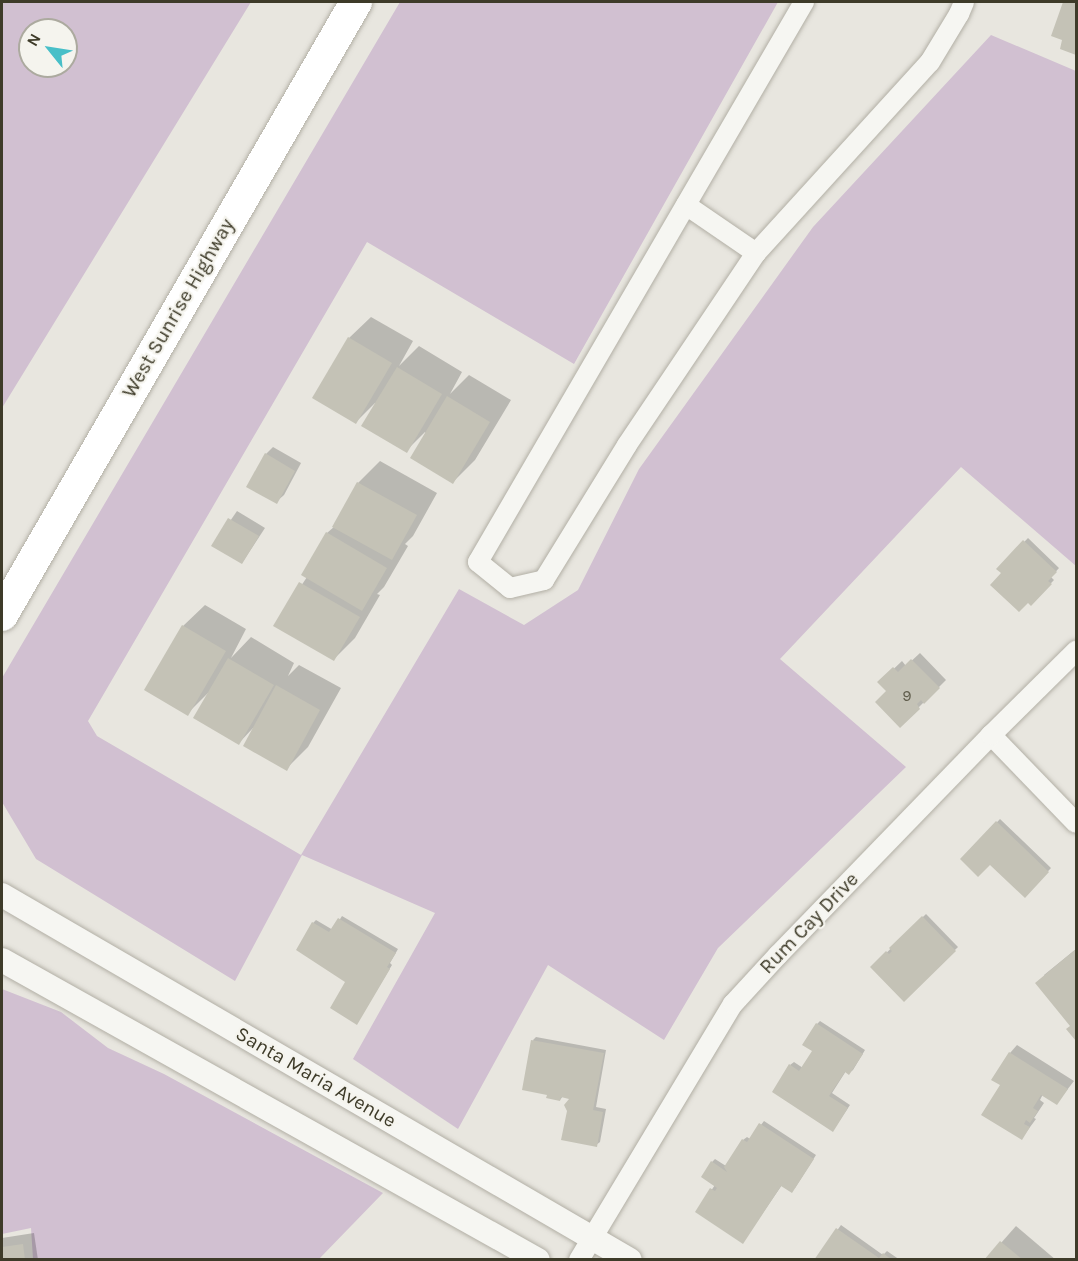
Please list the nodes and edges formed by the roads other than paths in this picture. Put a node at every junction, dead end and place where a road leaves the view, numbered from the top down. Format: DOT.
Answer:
graph roads {
  1 [pos="356,2"];
  2 [pos="804,2"];
  3 [pos="964,2"];
  4 [pos="686,205"];
  5 [pos="756,253"];
  6 [pos="2,615"];
  7 [pos="1077,651"];
  8 [pos="991,735"];
  9 [pos="1077,823"];
  10 [pos="2,895"];
  11 [pos="2,960"];
  12 [pos="593,1237"];
  13 [pos="538,1260"];
  14 [pos="579,1260"];
  15 [pos="630,1260"];
  1 -- 6 [label="main road, West Sunrise Highway"];
  2 -- 4 [label="street"];
  3 -- 5 [label="street"];
  4 -- 5 [label="street"];
  4 -- 5 [label="street"];
  7 -- 8 [label="street, Rum Cay Drive"];
  8 -- 9 [label="street"];
  8 -- 12 [label="street, Rum Cay Drive"];
  10 -- 12 [label="street, Santa Maria Avenue"];
  11 -- 13 [label="street"];
  12 -- 14 [label="street, Rum Cay Drive"];
  12 -- 15 [label="street, Santa Maria Avenue"];
}
